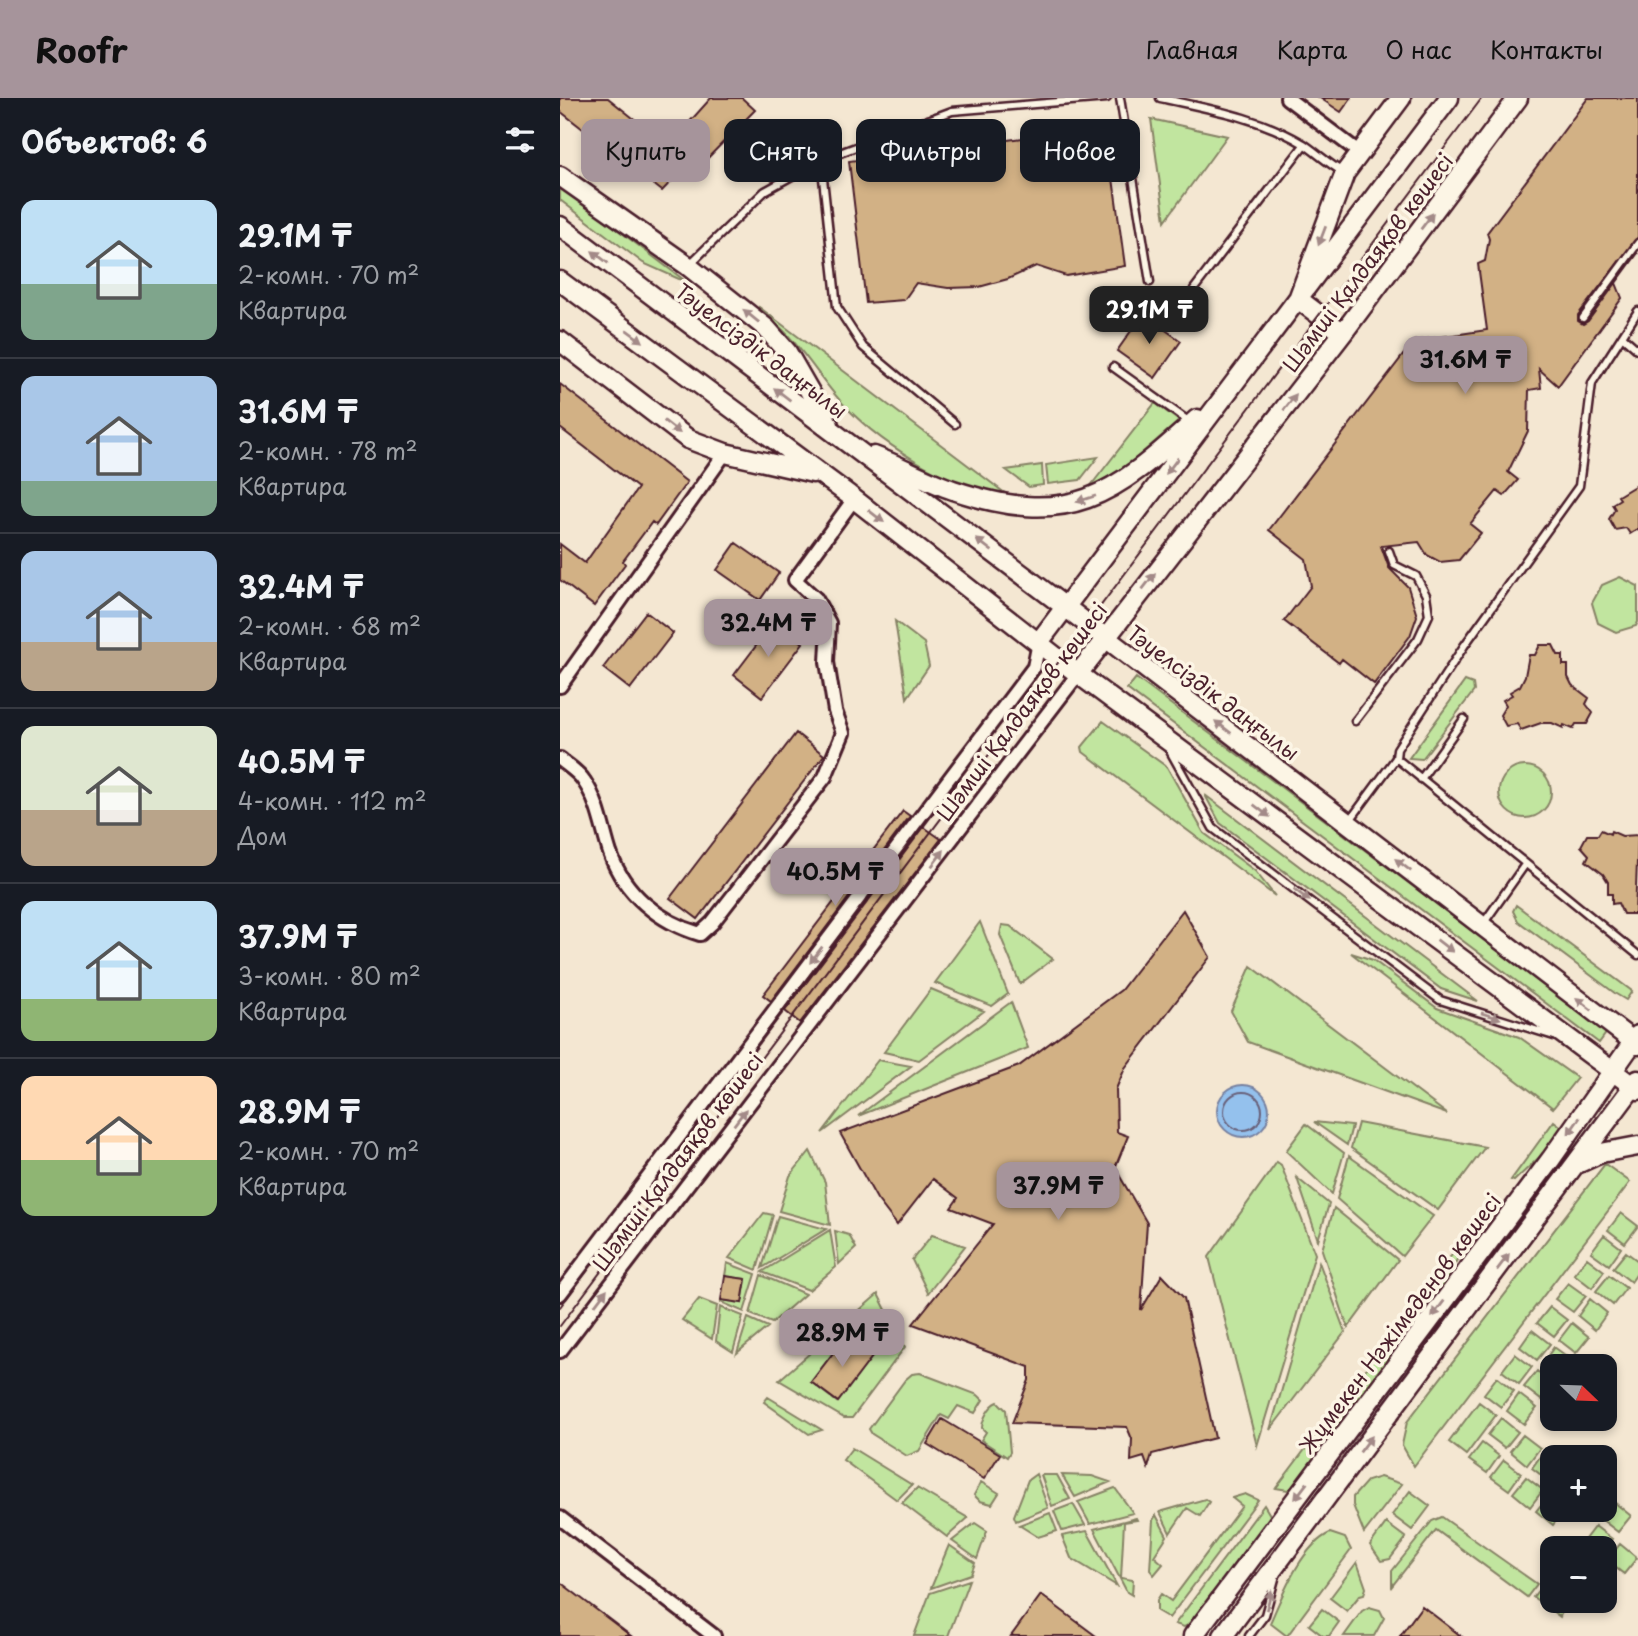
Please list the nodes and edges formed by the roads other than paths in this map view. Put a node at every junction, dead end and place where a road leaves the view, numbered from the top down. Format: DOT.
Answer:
graph roads {
  1 [pos="1107,98"];
  2 [pos="1120,98"];
  3 [pos="1160,98"];
  4 [pos="1287,98"];
  5 [pos="1401,98"];
  6 [pos="1449,98"];
  7 [pos="1518,98"];
  8 [pos="1304,145"];
  9 [pos="842,152"];
  10 [pos="1360,153"];
  11 [pos="1345,173"];
  12 [pos="560,176"];
  13 [pos="781,182"];
  14 [pos="824,182"];
  15 [pos="560,226"];
  16 [pos="1638,243"];
  17 [pos="688,266"];
  18 [pos="560,281"];
  19 [pos="1150,282"];
  20 [pos="1194,289"];
  21 [pos="1298,299"];
  22 [pos="1638,311"];
  23 [pos="1583,318"];
  24 [pos="1343,333"];
  25 [pos="1622,336"];
  26 [pos="560,341"];
  27 [pos="1638,350"];
  28 [pos="1113,367"];
  29 [pos="1235,383"];
  30 [pos="955,424"];
  31 [pos="1192,424"];
  32 [pos="832,431"];
  33 [pos="855,449"];
  34 [pos="725,453"];
  35 [pos="822,475"];
  36 [pos="854,499"];
  37 [pos="1389,551"];
  38 [pos="1064,606"];
  39 [pos="1105,638"];
  40 [pos="1039,642"];
  41 [pos="1078,674"];
  42 [pos="560,686"];
  43 [pos="1464,719"];
  44 [pos="1355,721"];
  45 [pos="1162,737"];
  46 [pos="1396,758"];
  47 [pos="560,759"];
  48 [pos="1421,779"];
  49 [pos="1348,823"];
  50 [pos="1524,866"];
  51 [pos="1482,925"];
  52 [pos="1638,956"];
  53 [pos="1637,1041"];
  54 [pos="1574,1042"];
  55 [pos="1613,1070"];
  56 [pos="1636,1086"];
  57 [pos="1638,1146"];
  58 [pos="1575,1165"];
  59 [pos="560,1294"];
  60 [pos="560,1351"];
  61 [pos="560,1518"];
  62 [pos="1280,1560"];
  63 [pos="714,1636"];
  64 [pos="1192,1636"];
  65 [pos="1223,1636"];
  66 [pos="1249,1636"];
  1 -- 9 [label="lane"];
  2 -- 19 [label="lane"];
  3 -- 8 [label="lane"];
  4 -- 10 [label="street"];
  5 -- 10 [label="main road"];
  6 -- 21 [label="main road, Шәмші Қалдаяқов көшесі"];
  24 -- 7 [label="main road, Шәмші Қалдаяқов көшесі, one-way"];
  8 -- 11 [label="lane"];
  8 -- 20 [label="lane"];
  10 -- 11 [label="main road"];
  11 -- 21 [label="main road, one-way"];
  12 -- 17 [label="main road"];
  13 -- 17 [label="lane"];
  14 -- 30 [label="lane"];
  32 -- 15 [label="main road, Тәуелсіздік даңғылы, one-way"];
  16 -- 23 [label="lane"];
  32 -- 17 [label="main road, one-way"];
  18 -- 35 [label="main road, one-way"];
  21 -- 24 [label="main road"];
  21 -- 29 [label="main road, Шәмші Қалдаяқов көшесі"];
  22 -- 25 [label="lane"];
  39 -- 24 [label="main road, Шәмші Қалдаяқов көшесі, one-way"];
  25 -- 27 [label="lane"];
  25 -- 46 [label="lane"];
  26 -- 34 [label="main road, one-way"];
  28 -- 31 [label="lane"];
  29 -- 31 [label="main road"];
  29 -- 38 [label="main road, Шәмші Қалдаяқов көшесі, one-way"];
  31 -- 33 [label="main road, one-way"];
  32 -- 33 [label="main road, Тәуелсіздік даңғылы"];
  38 -- 33 [label="main road, Тәуелсіздік даңғылы, one-way"];
  34 -- 35 [label="main road"];
  34 -- 42 [label="street"];
  35 -- 36 [label="main road"];
  36 -- 40 [label="main road, one-way"];
  36 -- 47 [label="street"];
  37 -- 44 [label="lane"];
  38 -- 39 [label="main road, Тәуелсіздік даңғылы"];
  38 -- 40 [label="main road, Шәмші Қалдаяқов көшесі"];
  39 -- 41 [label="main road, Шәмші Қалдаяқов көшесі"];
  49 -- 39 [label="main road, Тәуелсіздік даңғылы, one-way"];
  40 -- 41 [label="main road"];
  40 -- 59 [label="street, Шәмші Қалдаяқов көшесі, one-way"];
  41 -- 45 [label="main road"];
  60 -- 41 [label="street, Шәмші Қалдаяқов көшесі, one-way"];
  43 -- 48 [label="lane"];
  45 -- 54 [label="main road, one-way"];
  45 -- 54 [label="lane, one-way"];
  46 -- 48 [label="lane"];
  46 -- 49 [label="lane"];
  48 -- 50 [label="lane"];
  51 -- 49 [label="main road, Тәуелсіздік даңғылы, one-way"];
  50 -- 51 [label="lane"];
  50 -- 52 [label="lane"];
  53 -- 51 [label="main road, Тәуелсіздік даңғылы, one-way"];
  53 -- 55 [label="main road, Жұмекен Нәжімеденов көшесі"];
  54 -- 55 [label="main road"];
  55 -- 56 [label="main road"];
  55 -- 64 [label="main road, Жұмекен Нәжімеденов көшесі, one-way"];
  56 -- 58 [label="main road"];
  57 -- 58 [label="main road"];
  62 -- 58 [label="main road, one-way"];
  61 -- 63 [label="street"];
  62 -- 65 [label="main road"];
  66 -- 62 [label="lane, one-way"];
}
